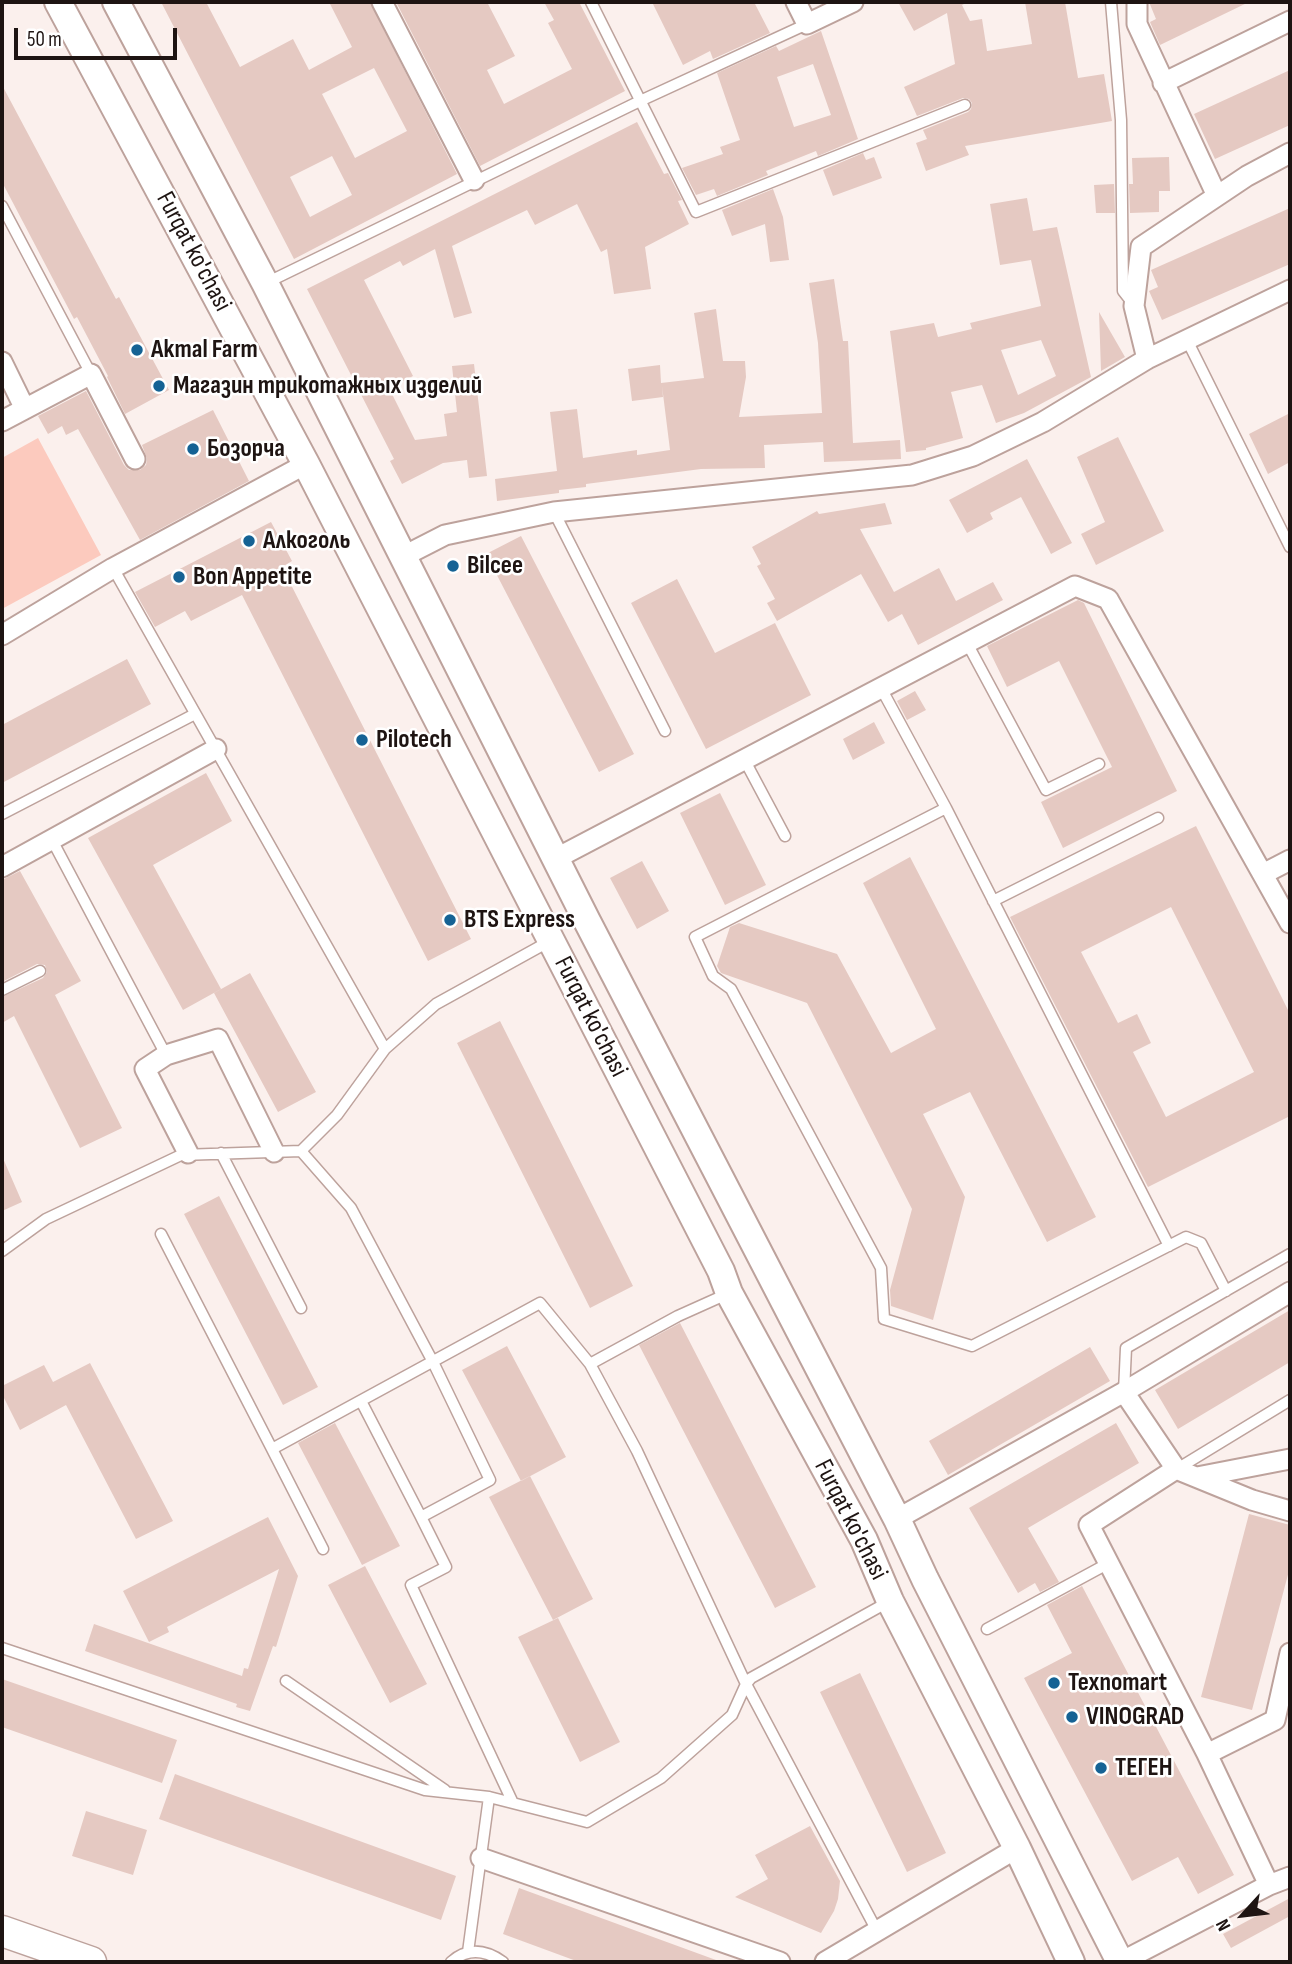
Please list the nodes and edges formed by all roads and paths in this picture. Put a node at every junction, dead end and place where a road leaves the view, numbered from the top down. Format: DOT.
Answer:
graph roads {
  1 [pos="58,2"];
  2 [pos="116,2"];
  3 [pos="382,2"];
  4 [pos="591,2"];
  5 [pos="796,2"];
  6 [pos="853,2"];
  7 [pos="1111,2"];
  8 [pos="1137,2"];
  9 [pos="1290,21"];
  10 [pos="807,24"];
  11 [pos="1163,83"];
  12 [pos="640,101"];
  13 [pos="965,105"];
  14 [pos="1290,153"];
  15 [pos="474,180"];
  16 [pos="1217,196"];
  17 [pos="2,206"];
  18 [pos="265,283"];
  19 [pos="1290,289"];
  20 [pos="1134,306"];
  21 [pos="1186,340"];
  22 [pos="1147,359"];
  23 [pos="2,362"];
  24 [pos="91,374"];
  25 [pos="25,409"];
  26 [pos="2,421"];
  27 [pos="135,459"];
  28 [pos="306,464"];
  29 [pos="554,512"];
  30 [pos="1290,548"];
  31 [pos="402,557"];
  32 [pos="113,568"];
  33 [pos="2,635"];
  34 [pos="967,643"];
  35 [pos="881,688"];
  36 [pos="195,713"];
  37 [pos="665,731"];
  38 [pos="216,749"];
  39 [pos="744,759"];
  40 [pos="1099,764"];
  41 [pos="946,808"];
  42 [pos="2,814"];
  43 [pos="1158,818"];
  44 [pos="785,836"];
  45 [pos="52,840"];
  46 [pos="555,859"];
  47 [pos="1290,860"];
  48 [pos="2,867"];
  49 [pos="1263,874"];
  50 [pos="993,901"];
  51 [pos="1290,923"];
  52 [pos="550,941"];
  53 [pos="40,971"];
  54 [pos="2,990"];
  55 [pos="385,1049"];
  56 [pos="166,1055"];
  57 [pos="301,1151"];
  58 [pos="274,1152"];
  59 [pos="188,1153"];
  60 [pos="221,1153"];
  61 [pos="161,1234"];
  62 [pos="1169,1246"];
  63 [pos="2,1251"];
  64 [pos="1290,1254"];
  65 [pos="1226,1291"];
  66 [pos="1290,1292"];
  67 [pos="729,1293"];
  68 [pos="301,1308"];
  69 [pos="433,1362"];
  70 [pos="590,1364"];
  71 [pos="1124,1392"];
  72 [pos="1290,1400"];
  73 [pos="360,1401"];
  74 [pos="272,1449"];
  75 [pos="1290,1459"];
  76 [pos="1176,1469"];
  77 [pos="1197,1477"];
  78 [pos="1290,1511"];
  79 [pos="421,1517"];
  80 [pos="897,1519"];
  81 [pos="323,1549"];
  82 [pos="1109,1563"];
  83 [pos="890,1601"];
  84 [pos="987,1629"];
  85 [pos="2,1648"];
  86 [pos="1290,1653"];
  87 [pos="286,1681"];
  88 [pos="746,1684"];
  89 [pos="1207,1754"];
  90 [pos="448,1792"];
  91 [pos="489,1797"];
  92 [pos="513,1803"];
  93 [pos="1017,1848"];
  94 [pos="481,1858"];
  95 [pos="1290,1877"];
  96 [pos="1269,1885"];
  97 [pos="2,1931"];
  98 [pos="877,1931"];
  99 [pos="468,1952"];
  100 [pos="91,1962"];
  101 [pos="451,1962"];
  102 [pos="503,1962"];
  103 [pos="780,1962"];
  104 [pos="825,1962"];
  105 [pos="1071,1962"];
  106 [pos="1120,1962"];
  1 -- 28 [label="main road, Furqat ko'chasi"];
  2 -- 18 [label="main road, Furqat ko'chasi"];
  3 -- 15 [label="street"];
  4 -- 12 [label="lane"];
  5 -- 10 [label="street"];
  6 -- 10 [label="street"];
  7 -- 20 [label="lane"];
  8 -- 11 [label="street"];
  9 -- 11 [label="street"];
  10 -- 12 [label="lane"];
  11 -- 16 [label="street"];
  12 -- 13 [label="lane"];
  12 -- 15 [label="lane"];
  14 -- 16 [label="street"];
  15 -- 18 [label="lane"];
  16 -- 20 [label="street"];
  17 -- 24 [label="lane"];
  18 -- 31 [label="main road, Furqat ko'chasi"];
  19 -- 21 [label="street"];
  20 -- 22 [label="street"];
  21 -- 22 [label="street"];
  21 -- 30 [label="lane"];
  22 -- 29 [label="street"];
  23 -- 25 [label="street"];
  24 -- 25 [label="street"];
  24 -- 27 [label="street"];
  25 -- 26 [label="street"];
  28 -- 32 [label="street"];
  28 -- 52 [label="main road, Furqat ko'chasi"];
  29 -- 31 [label="street"];
  29 -- 37 [label="lane"];
  31 -- 46 [label="main road, Furqat ko'chasi"];
  32 -- 33 [label="street"];
  32 -- 36 [label="lane"];
  34 -- 35 [label="street"];
  34 -- 40 [label="lane"];
  34 -- 49 [label="street"];
  35 -- 39 [label="street"];
  35 -- 41 [label="lane"];
  36 -- 38 [label="lane"];
  36 -- 42 [label="lane"];
  38 -- 45 [label="street"];
  38 -- 55 [label="lane"];
  39 -- 44 [label="lane"];
  39 -- 46 [label="street"];
  41 -- 50 [label="lane"];
  41 -- 62 [label="lane"];
  43 -- 50 [label="lane"];
  45 -- 48 [label="street"];
  45 -- 56 [label="lane"];
  46 -- 80 [label="main road, Furqat ko'chasi"];
  47 -- 49 [label="street"];
  49 -- 51 [label="street"];
  50 -- 62 [label="lane"];
  52 -- 55 [label="lane"];
  52 -- 67 [label="main road, Furqat ko'chasi"];
  53 -- 54 [label="lane"];
  55 -- 57 [label="lane"];
  56 -- 58 [label="street"];
  56 -- 59 [label="street"];
  57 -- 58 [label="lane"];
  57 -- 69 [label="lane"];
  58 -- 60 [label="lane"];
  59 -- 60 [label="lane"];
  59 -- 63 [label="lane"];
  60 -- 68 [label="lane"];
  61 -- 74 [label="lane"];
  62 -- 65 [label="lane"];
  64 -- 65 [label="lane"];
  65 -- 71 [label="lane"];
  66 -- 71 [label="street"];
  67 -- 70 [label="lane"];
  67 -- 83 [label="main road, Furqat ko'chasi"];
  69 -- 70 [label="lane"];
  69 -- 73 [label="lane"];
  69 -- 79 [label="lane"];
  70 -- 88 [label="lane"];
  71 -- 76 [label="street"];
  71 -- 80 [label="street"];
  72 -- 76 [label="lane"];
  73 -- 74 [label="lane"];
  73 -- 79 [label="lane"];
  74 -- 81 [label="lane"];
  75 -- 77 [label="street"];
  76 -- 77 [label="street"];
  76 -- 82 [label="street"];
  77 -- 78 [label="street"];
  79 -- 92 [label="lane"];
  80 -- 106 [label="main road, Furqat ko'chasi"];
  82 -- 84 [label="lane"];
  82 -- 89 [label="street"];
  83 -- 88 [label="lane"];
  83 -- 93 [label="main road, Furqat ko'chasi"];
  85 -- 90 [label="lane"];
  86 -- 89 [label="street"];
  87 -- 90 [label="lane"];
  88 -- 92 [label="lane"];
  88 -- 98 [label="lane"];
  89 -- 96 [label="street"];
  90 -- 91 [label="lane"];
  91 -- 92 [label="lane"];
  91 -- 94 [label="lane"];
  93 -- 98 [label="street"];
  93 -- 105 [label="main road, Furqat ko'chasi"];
  94 -- 99 [label="lane"];
  94 -- 103 [label="street"];
  95 -- 96 [label="street"];
  96 -- 106 [label="street"];
  97 -- 100 [label="main road"];
  98 -- 104 [label="street"];
  99 -- 101 [label="lane"];
  99 -- 102 [label="lane"];
}
